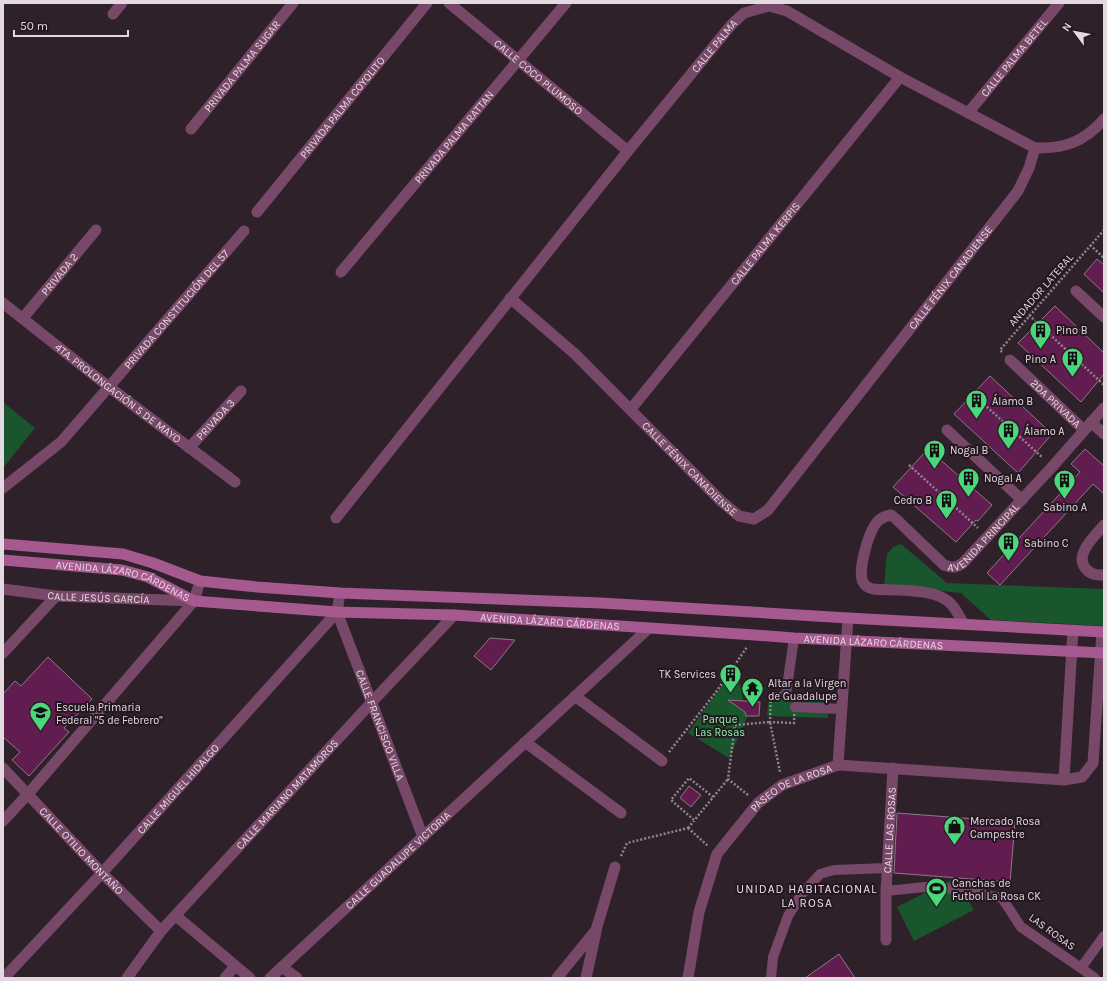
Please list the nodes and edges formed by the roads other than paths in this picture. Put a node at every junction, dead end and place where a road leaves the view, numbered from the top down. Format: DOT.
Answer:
graph roads {
  1 [pos="122,3"];
  2 [pos="293,3"];
  3 [pos="427,3"];
  4 [pos="449,3"];
  5 [pos="566,3"];
  6 [pos="1059,3"];
  7 [pos="746,8"];
  8 [pos="113,14"];
  9 [pos="518,60"];
  10 [pos="900,77"];
  11 [pos="968,113"];
  12 [pos="1104,119"];
  13 [pos="191,130"];
  14 [pos="1035,148"];
  15 [pos="628,151"];
  16 [pos="256,212"];
  17 [pos="96,230"];
  18 [pos="244,230"];
  19 [pos="342,272"];
  20 [pos="1076,291"];
  21 [pos="510,298"];
  22 [pos="3,303"];
  23 [pos="1104,317"];
  24 [pos="23,318"];
  25 [pos="1010,360"];
  26 [pos="109,387"];
  27 [pos="241,391"];
  28 [pos="1104,408"];
  29 [pos="631,409"];
  30 [pos="1087,426"];
  31 [pos="947,430"];
  32 [pos="1104,434"];
  33 [pos="189,448"];
  34 [pos="235,482"];
  35 [pos="3,488"];
  36 [pos="1022,500"];
  37 [pos="336,518"];
  38 [pos="1104,526"];
  39 [pos="3,544"];
  40 [pos="3,560"];
  41 [pos="1104,574"];
  42 [pos="200,581"];
  43 [pos="3,589"];
  44 [pos="340,593"];
  45 [pos="56,596"];
  46 [pos="194,601"];
  47 [pos="337,612"];
  48 [pos="454,615"];
  49 [pos="848,618"];
  50 [pos="964,624"];
  51 [pos="648,628"];
  52 [pos="1073,630"];
  53 [pos="1103,632"];
  54 [pos="794,638"];
  55 [pos="846,641"];
  56 [pos="1072,651"];
  57 [pos="3,653"];
  58 [pos="1102,653"];
  59 [pos="786,694"];
  60 [pos="575,696"];
  61 [pos="371,703"];
  62 [pos="795,707"];
  63 [pos="841,709"];
  64 [pos="525,742"];
  65 [pos="662,761"];
  66 [pos="838,766"];
  67 [pos="3,768"];
  68 [pos="893,768"];
  69 [pos="1064,780"];
  70 [pos="28,794"];
  71 [pos="621,813"];
  72 [pos="3,821"];
  73 [pos="423,837"];
  74 [pos="615,867"];
  75 [pos="887,868"];
  76 [pos="102,873"];
  77 [pos="886,891"];
  78 [pos="176,916"];
  79 [pos="596,930"];
  80 [pos="161,932"];
  81 [pos="1104,936"];
  82 [pos="886,940"];
  83 [pos="235,966"];
  84 [pos="282,967"];
  85 [pos="1081,968"];
  86 [pos="4,978"];
  87 [pos="128,978"];
  88 [pos="225,978"];
  89 [pos="250,978"];
  90 [pos="270,978"];
  91 [pos="297,978"];
  92 [pos="558,978"];
  93 [pos="586,978"];
  94 [pos="688,978"];
  95 [pos="771,978"];
  96 [pos="1095,978"];
  1 -- 8 [label="street"];
  2 -- 13 [label="street, PRIVADA PALMA SUGAR"];
  3 -- 16 [label="street, PRIVADA PALMA COYOLITO"];
  4 -- 9 [label="street, CALLE COCO PLUMOSO"];
  5 -- 9 [label="street, PRIVADA PALMA RATTAN"];
  6 -- 11 [label="street, CALLE PALMA BETEL"];
  7 -- 10 [label="street, CALLE PALMA"];
  7 -- 15 [label="street, CALLE PALMA"];
  9 -- 15 [label="street, CALLE COCO PLUMOSO"];
  9 -- 19 [label="street, PRIVADA PALMA RATTAN"];
  10 -- 11 [label="street, CALLE PALMA"];
  10 -- 29 [label="street, CALLE PALMA KERPIS"];
  11 -- 14 [label="street, CALLE PALMA"];
  12 -- 14 [label="street"];
  14 -- 29 [label="street, CALLE FÉNIX CANADIENSE"];
  15 -- 21 [label="street, CALLE PALMA"];
  17 -- 24 [label="street, PRIVADA 2"];
  18 -- 26 [label="street, PRIVADA CONSTITUCIÓN DEL 57"];
  20 -- 23 [label="street"];
  21 -- 29 [label="street, CALLE FÉNIX CANADIENSE"];
  21 -- 37 [label="street"];
  22 -- 24 [label="street, 4TA. PROLONGACIÓN 5 DE MAYO"];
  24 -- 26 [label="street, 4TA. PROLONGACIÓN 5 DE MAYO"];
  25 -- 30 [label="street, 2DA PRIVADA"];
  26 -- 33 [label="street, 4TA. PROLONGACIÓN 5 DE MAYO"];
  26 -- 35 [label="street, PRIVADA CONSTITUCIÓN DEL 57"];
  27 -- 33 [label="street, PRIVADA 3"];
  28 -- 30 [label="street, AVENIDA PRINCIPAL"];
  30 -- 32 [label="street, 2DA PRIVADA"];
  30 -- 36 [label="street, AVENIDA PRINCIPAL"];
  31 -- 36 [label="street"];
  33 -- 34 [label="street, 4TA. PROLONGACIÓN 5 DE MAYO"];
  36 -- 50 [label="street, AVENIDA PRINCIPAL"];
  38 -- 41 [label="street"];
  39 -- 42 [label="main road, AVENIDA LÁZARO CÁRDENAS"];
  40 -- 46 [label="main road, AVENIDA LÁZARO CÁRDENAS"];
  42 -- 44 [label="main road, AVENIDA LÁZARO CÁRDENAS"];
  42 -- 46 [label="street"];
  43 -- 45 [label="street, CALLE JESÚS GARCÍA"];
  44 -- 47 [label="street"];
  44 -- 49 [label="main road, AVENIDA LÁZARO CÁRDENAS"];
  45 -- 46 [label="street, CALLE JESÚS GARCÍA"];
  45 -- 57 [label="street"];
  46 -- 47 [label="main road, AVENIDA LÁZARO CÁRDENAS"];
  46 -- 70 [label="street"];
  47 -- 48 [label="main road, AVENIDA LÁZARO CÁRDENAS"];
  47 -- 61 [label="street, CALLE FRANCISCO VILLA"];
  47 -- 76 [label="street, CALLE MIGUEL HIDALGO"];
  48 -- 51 [label="main road, AVENIDA LÁZARO CÁRDENAS"];
  48 -- 61 [label="street, CALLE MARIANO MATAMOROS"];
  49 -- 50 [label="main road, AVENIDA LÁZARO CÁRDENAS"];
  49 -- 55 [label="street"];
  50 -- 52 [label="main road, AVENIDA LÁZARO CÁRDENAS"];
  51 -- 54 [label="main road, AVENIDA LÁZARO CÁRDENAS"];
  51 -- 60 [label="street, CALLE GUADALUPE VICTORIA"];
  52 -- 53 [label="main road, AVENIDA LÁZARO CÁRDENAS"];
  52 -- 56 [label="street"];
  53 -- 58 [label="street, PASEO DE LA ROSA"];
  54 -- 55 [label="main road, AVENIDA LÁZARO CÁRDENAS"];
  54 -- 59 [label="street"];
  55 -- 56 [label="main road, AVENIDA LÁZARO CÁRDENAS"];
  55 -- 63 [label="street"];
  56 -- 58 [label="main road, AVENIDA LÁZARO CÁRDENAS"];
  56 -- 69 [label="street"];
  58 -- 69 [label="street, PASEO DE LA ROSA"];
  60 -- 64 [label="street, CALLE GUADALUPE VICTORIA"];
  60 -- 65 [label="street"];
  61 -- 73 [label="street, CALLE FRANCISCO VILLA"];
  61 -- 78 [label="street, CALLE MARIANO MATAMOROS"];
  62 -- 63 [label="street"];
  63 -- 66 [label="street"];
  64 -- 71 [label="street"];
  64 -- 73 [label="street, CALLE GUADALUPE VICTORIA"];
  66 -- 68 [label="street, PASEO DE LA ROSA"];
  66 -- 94 [label="street, PASEO DE LA ROSA"];
  67 -- 70 [label="street, CALLE OTILIO MONTAÑO"];
  68 -- 69 [label="street, PASEO DE LA ROSA"];
  68 -- 75 [label="street, CALLE LAS ROSAS"];
  70 -- 72 [label="street"];
  70 -- 76 [label="street, CALLE OTILIO MONTAÑO"];
  73 -- 84 [label="street, CALLE GUADALUPE VICTORIA"];
  74 -- 79 [label="street"];
  75 -- 77 [label="street, CALLE LAS ROSAS"];
  75 -- 95 [label="street"];
  76 -- 80 [label="street, CALLE OTILIO MONTAÑO"];
  76 -- 86 [label="street, CALLE MIGUEL HIDALGO"];
  77 -- 82 [label="street, CALLE LAS ROSAS"];
  77 -- 85 [label="street, LAS ROSAS"];
  78 -- 80 [label="street, CALLE MARIANO MATAMOROS"];
  78 -- 83 [label="street"];
  79 -- 92 [label="street"];
  79 -- 93 [label="street"];
  80 -- 87 [label="street, CALLE MARIANO MATAMOROS"];
  81 -- 85 [label="street"];
  83 -- 88 [label="street"];
  83 -- 89 [label="street"];
  84 -- 90 [label="street, CALLE GUADALUPE VICTORIA"];
  84 -- 91 [label="street"];
  85 -- 96 [label="street, LAS ROSAS"];
}
